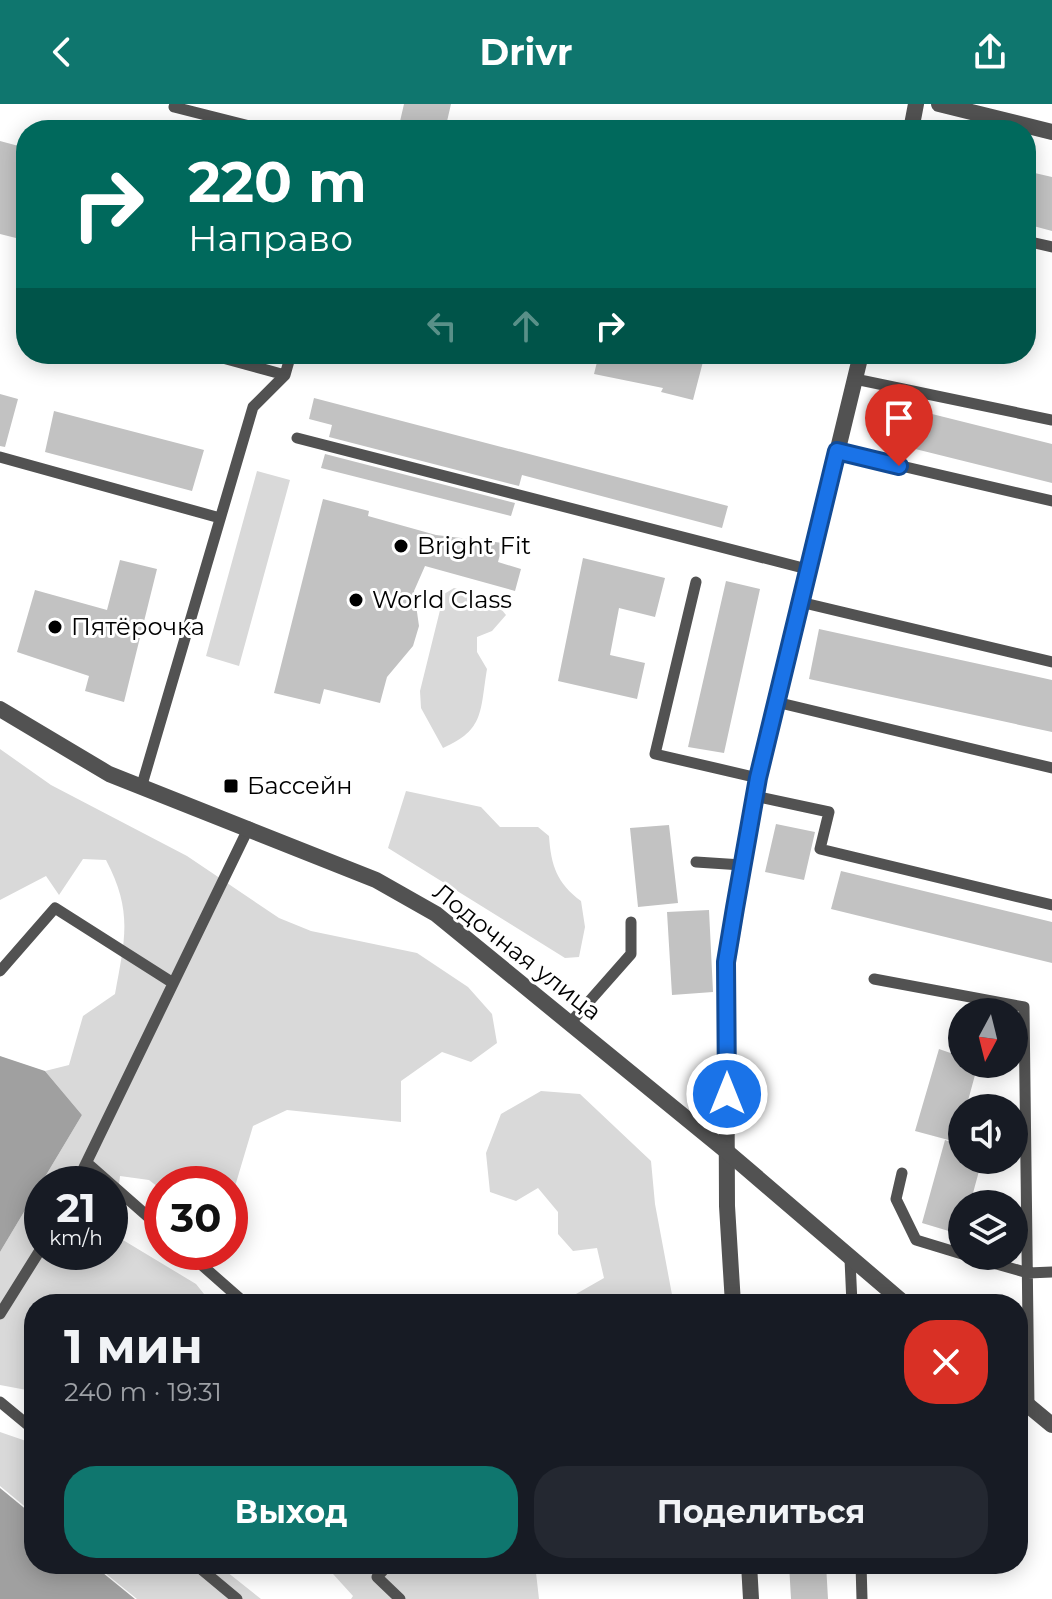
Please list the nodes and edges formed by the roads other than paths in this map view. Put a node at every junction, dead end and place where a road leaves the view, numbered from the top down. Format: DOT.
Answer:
graph roads {
  1 [pos="175,104"];
  2 [pos="939,104"];
  3 [pos="225,120"];
  4 [pos="1004,120"];
  5 [pos="245,364"];
  6 [pos="288,364"];
  7 [pos="859,364"];
  8 [pos="285,375"];
  9 [pos="855,379"];
  10 [pos="1052,420"];
  11 [pos="297,438"];
  12 [pos="837,451"];
  13 [pos="0,457"];
  14 [pos="1052,501"];
  15 [pos="220,518"];
  16 [pos="807,569"];
  17 [pos="696,582"];
  18 [pos="800,602"];
  19 [pos="1052,662"];
  20 [pos="776,702"];
  21 [pos="0,709"];
  22 [pos="1052,768"];
  23 [pos="758,778"];
  24 [pos="141,788"];
  25 [pos="755,796"];
  26 [pos="249,827"];
  27 [pos="696,862"];
  28 [pos="742,865"];
  29 [pos="1052,905"];
  30 [pos="631,922"];
  31 [pos="0,971"];
  32 [pos="874,979"];
  33 [pos="173,983"];
  34 [pos="571,1022"];
  35 [pos="725,1150"];
  36 [pos="87,1163"];
  37 [pos="85,1166"];
  38 [pos="902,1173"];
  39 [pos="144,1213"];
  40 [pos="948,1250"];
  41 [pos="850,1259"];
  42 [pos="28,1270"];
  43 [pos="207,1270"];
  44 [pos="1018,1270"];
  45 [pos="1052,1272"];
  46 [pos="1028,1273"];
  47 [pos="235,1294"];
  48 [pos="732,1294"];
  49 [pos="852,1294"];
  50 [pos="893,1294"];
  51 [pos="1027,1294"];
  52 [pos="0,1314"];
  53 [pos="0,1402"];
  54 [pos="1028,1405"];
  55 [pos="24,1422"];
  56 [pos="1052,1425"];
  57 [pos="207,1574"];
  58 [pos="380,1574"];
  59 [pos="750,1574"];
  60 [pos="861,1574"];
  61 [pos="237,1599"];
  62 [pos="400,1599"];
  63 [pos="751,1599"];
  64 [pos="862,1599"];
  1 -- 3 [label="lane"];
  2 -- 4 [label="street"];
  5 -- 8 [label="lane"];
  6 -- 8 [label="lane"];
  7 -- 9 [label="street"];
  8 -- 15 [label="lane"];
  9 -- 10 [label="lane"];
  9 -- 12 [label="street"];
  11 -- 16 [label="lane"];
  12 -- 14 [label="lane"];
  12 -- 16 [label="street"];
  13 -- 15 [label="lane"];
  15 -- 24 [label="lane"];
  16 -- 18 [label="street"];
  17 -- 23 [label="lane"];
  18 -- 19 [label="lane"];
  18 -- 20 [label="street"];
  20 -- 22 [label="lane"];
  20 -- 23 [label="street"];
  21 -- 24 [label="street, Лодочная улица"];
  23 -- 25 [label="street"];
  24 -- 26 [label="street, Лодочная улица"];
  25 -- 28 [label="street"];
  25 -- 29 [label="lane"];
  26 -- 33 [label="lane"];
  26 -- 34 [label="street, Лодочная улица"];
  27 -- 28 [label="lane"];
  28 -- 35 [label="street"];
  30 -- 34 [label="lane"];
  31 -- 33 [label="lane"];
  32 -- 46 [label="lane"];
  33 -- 36 [label="lane"];
  34 -- 35 [label="street, Лодочная улица"];
  35 -- 41 [label="street, Лодочная улица"];
  35 -- 48 [label="street"];
  36 -- 37 [label="lane"];
  36 -- 39 [label="lane"];
  38 -- 40 [label="lane"];
  41 -- 49 [label="lane"];
  41 -- 50 [label="street, Лодочная улица"];
  42 -- 52 [label="lane"];
  43 -- 47 [label="lane"];
  44 -- 46 [label="lane"];
  45 -- 46 [label="lane"];
  46 -- 51 [label="lane"];
  53 -- 55 [label="lane"];
  54 -- 56 [label="street"];
  57 -- 61 [label="lane"];
  58 -- 62 [label="lane"];
  59 -- 63 [label="street"];
  60 -- 64 [label="lane"];
}
